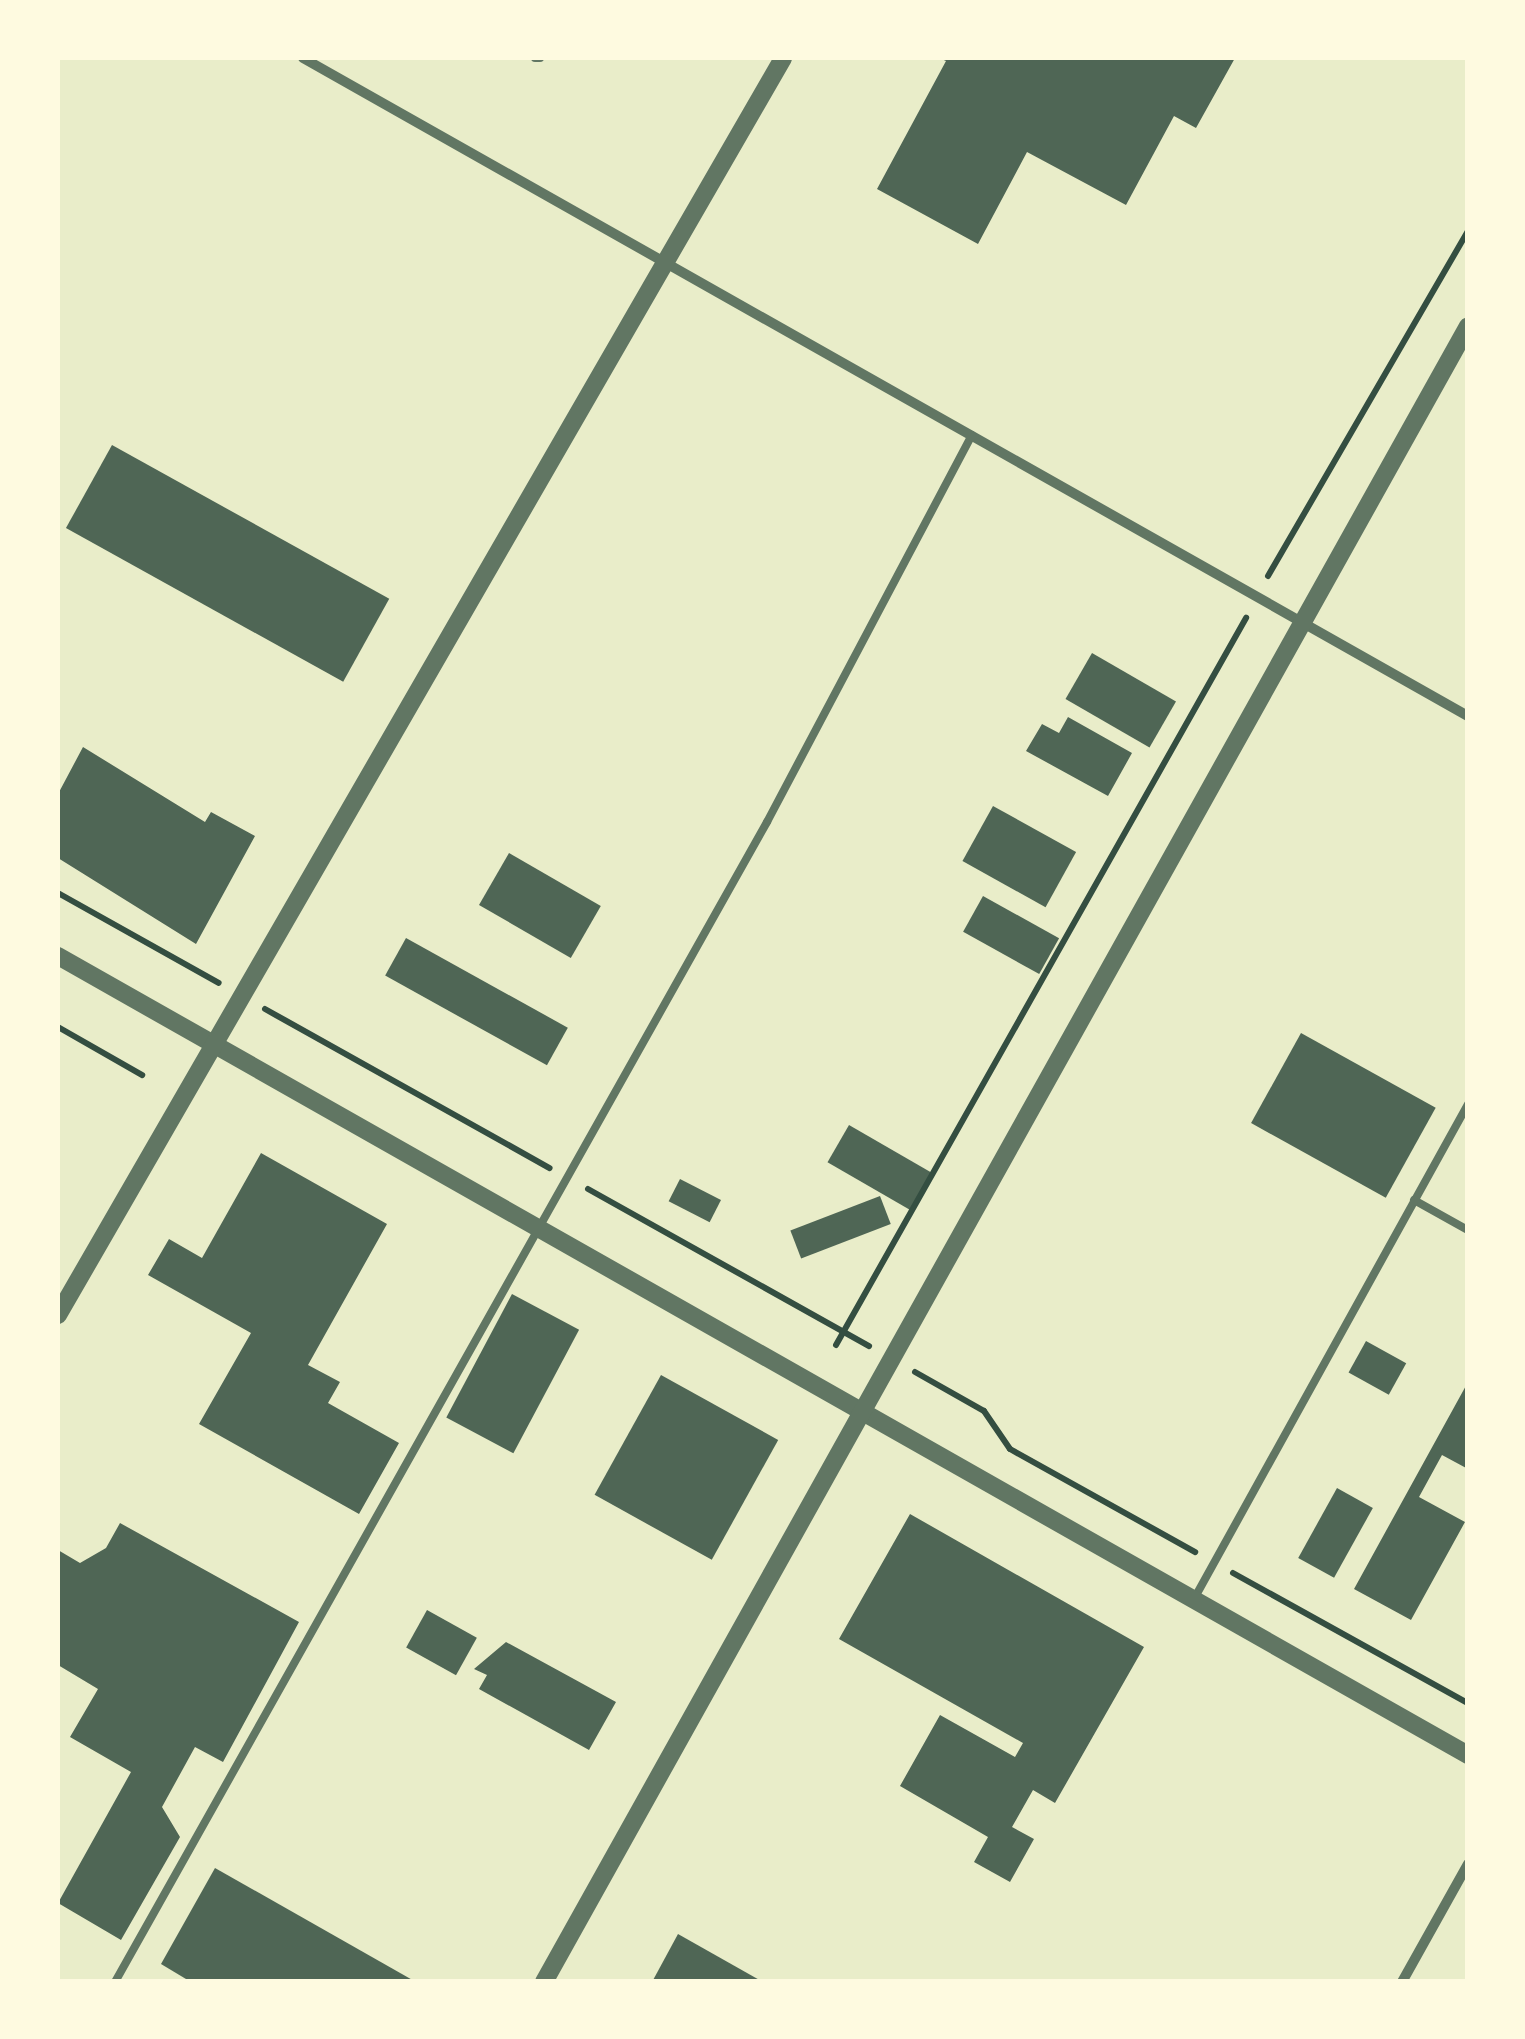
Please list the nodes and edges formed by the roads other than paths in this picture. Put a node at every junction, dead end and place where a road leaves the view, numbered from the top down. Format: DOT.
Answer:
graph roads {
  1 [pos="302,58"];
  2 [pos="783,58"];
  3 [pos="666,261"];
  4 [pos="1468,326"];
  5 [pos="972,435"];
  6 [pos="1303,621"];
  7 [pos="1468,716"];
  8 [pos="58,956"];
  9 [pos="210,1044"];
  10 [pos="1468,1104"];
  11 [pos="1414,1200"];
  12 [pos="534,1230"];
  13 [pos="1468,1230"];
  14 [pos="58,1315"];
  15 [pos="861,1414"];
  16 [pos="1193,1602"];
  17 [pos="1468,1755"];
  18 [pos="1468,1864"];
  19 [pos="115,1982"];
  20 [pos="544,1982"];
  21 [pos="1402,1982"];
  1 -- 3 [label="street"];
  2 -- 3 [label="street"];
  3 -- 5 [label="street"];
  3 -- 9 [label="street"];
  4 -- 6 [label="street"];
  5 -- 6 [label="street"];
  5 -- 12 [label="lane"];
  6 -- 7 [label="street"];
  6 -- 15 [label="street"];
  8 -- 9 [label="street"];
  9 -- 12 [label="street"];
  9 -- 14 [label="street"];
  10 -- 11 [label="lane"];
  11 -- 13 [label="lane"];
  11 -- 16 [label="lane"];
  12 -- 15 [label="street"];
  12 -- 19 [label="lane"];
  15 -- 16 [label="street"];
  15 -- 20 [label="street"];
  16 -- 17 [label="street"];
  18 -- 21 [label="street"];
}
